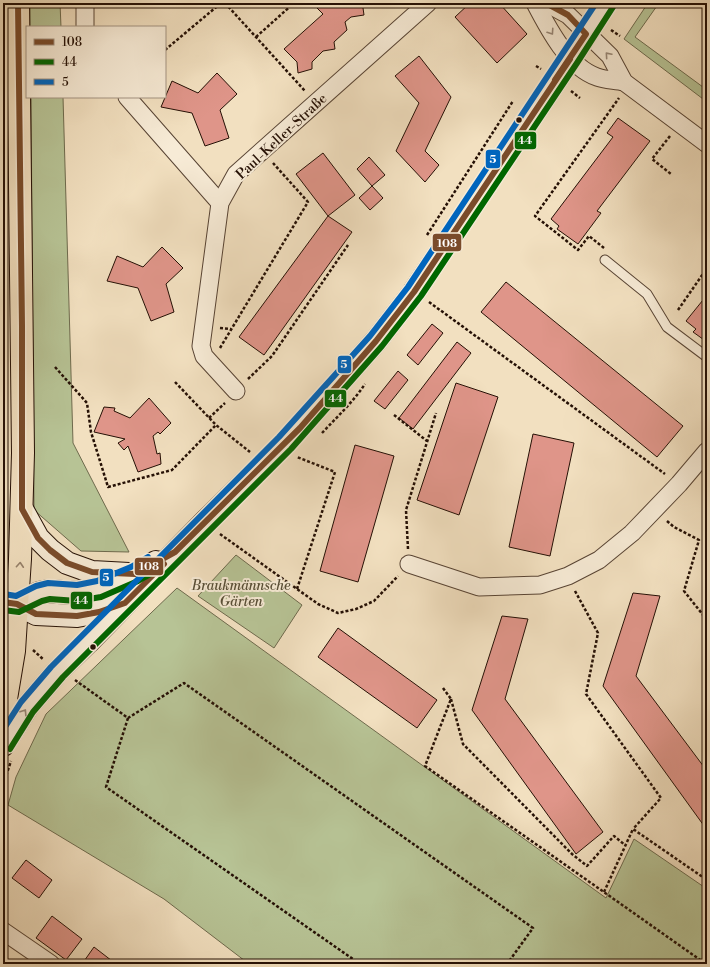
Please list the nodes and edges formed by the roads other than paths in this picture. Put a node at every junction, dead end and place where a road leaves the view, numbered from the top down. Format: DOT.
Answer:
graph roads {
  1 [pos="18,3"];
  2 [pos="85,3"];
  3 [pos="428,3"];
  4 [pos="535,3"];
  5 [pos="546,3"];
  6 [pos="606,3"];
  7 [pos="85,26"];
  8 [pos="586,34"];
  9 [pos="570,59"];
  10 [pos="626,83"];
  11 [pos="128,98"];
  12 [pos="707,144"];
  13 [pos="220,203"];
  14 [pos="605,260"];
  15 [pos="707,357"];
  16 [pos="236,391"];
  17 [pos="707,451"];
  18 [pos="22,509"];
  19 [pos="175,552"];
  20 [pos="409,564"];
  21 [pos="135,574"];
  22 [pos="10,603"];
  23 [pos="125,603"];
  24 [pos="3,717"];
  25 [pos="3,745"];
  26 [pos="3,931"];
  27 [pos="51,964"];
  1 -- 18 [label="main road"];
  2 -- 7 [label="street"];
  3 -- 13 [label="street, Paul-Keller-Straße"];
  4 -- 9 [label="street, one-way"];
  5 -- 8 [label="street"];
  6 -- 8 [label="main road"];
  8 -- 9 [label="main road"];
  10 -- 8 [label="street, one-way"];
  9 -- 10 [label="street"];
  9 -- 19 [label="main road"];
  10 -- 12 [label="street"];
  11 -- 13 [label="street"];
  13 -- 16 [label="street, Paul-Keller-Straße"];
  14 -- 15 [label="lane"];
  17 -- 20 [label="street"];
  18 -- 21 [label="main road"];
  22 -- 18 [label="main road, one-way"];
  19 -- 21 [label="main road"];
  19 -- 23 [label="main road"];
  21 -- 22 [label="main road"];
  22 -- 23 [label="main road"];
  22 -- 24 [label="main road"];
  25 -- 23 [label="main road, one-way"];
  26 -- 27 [label="street"];
}
